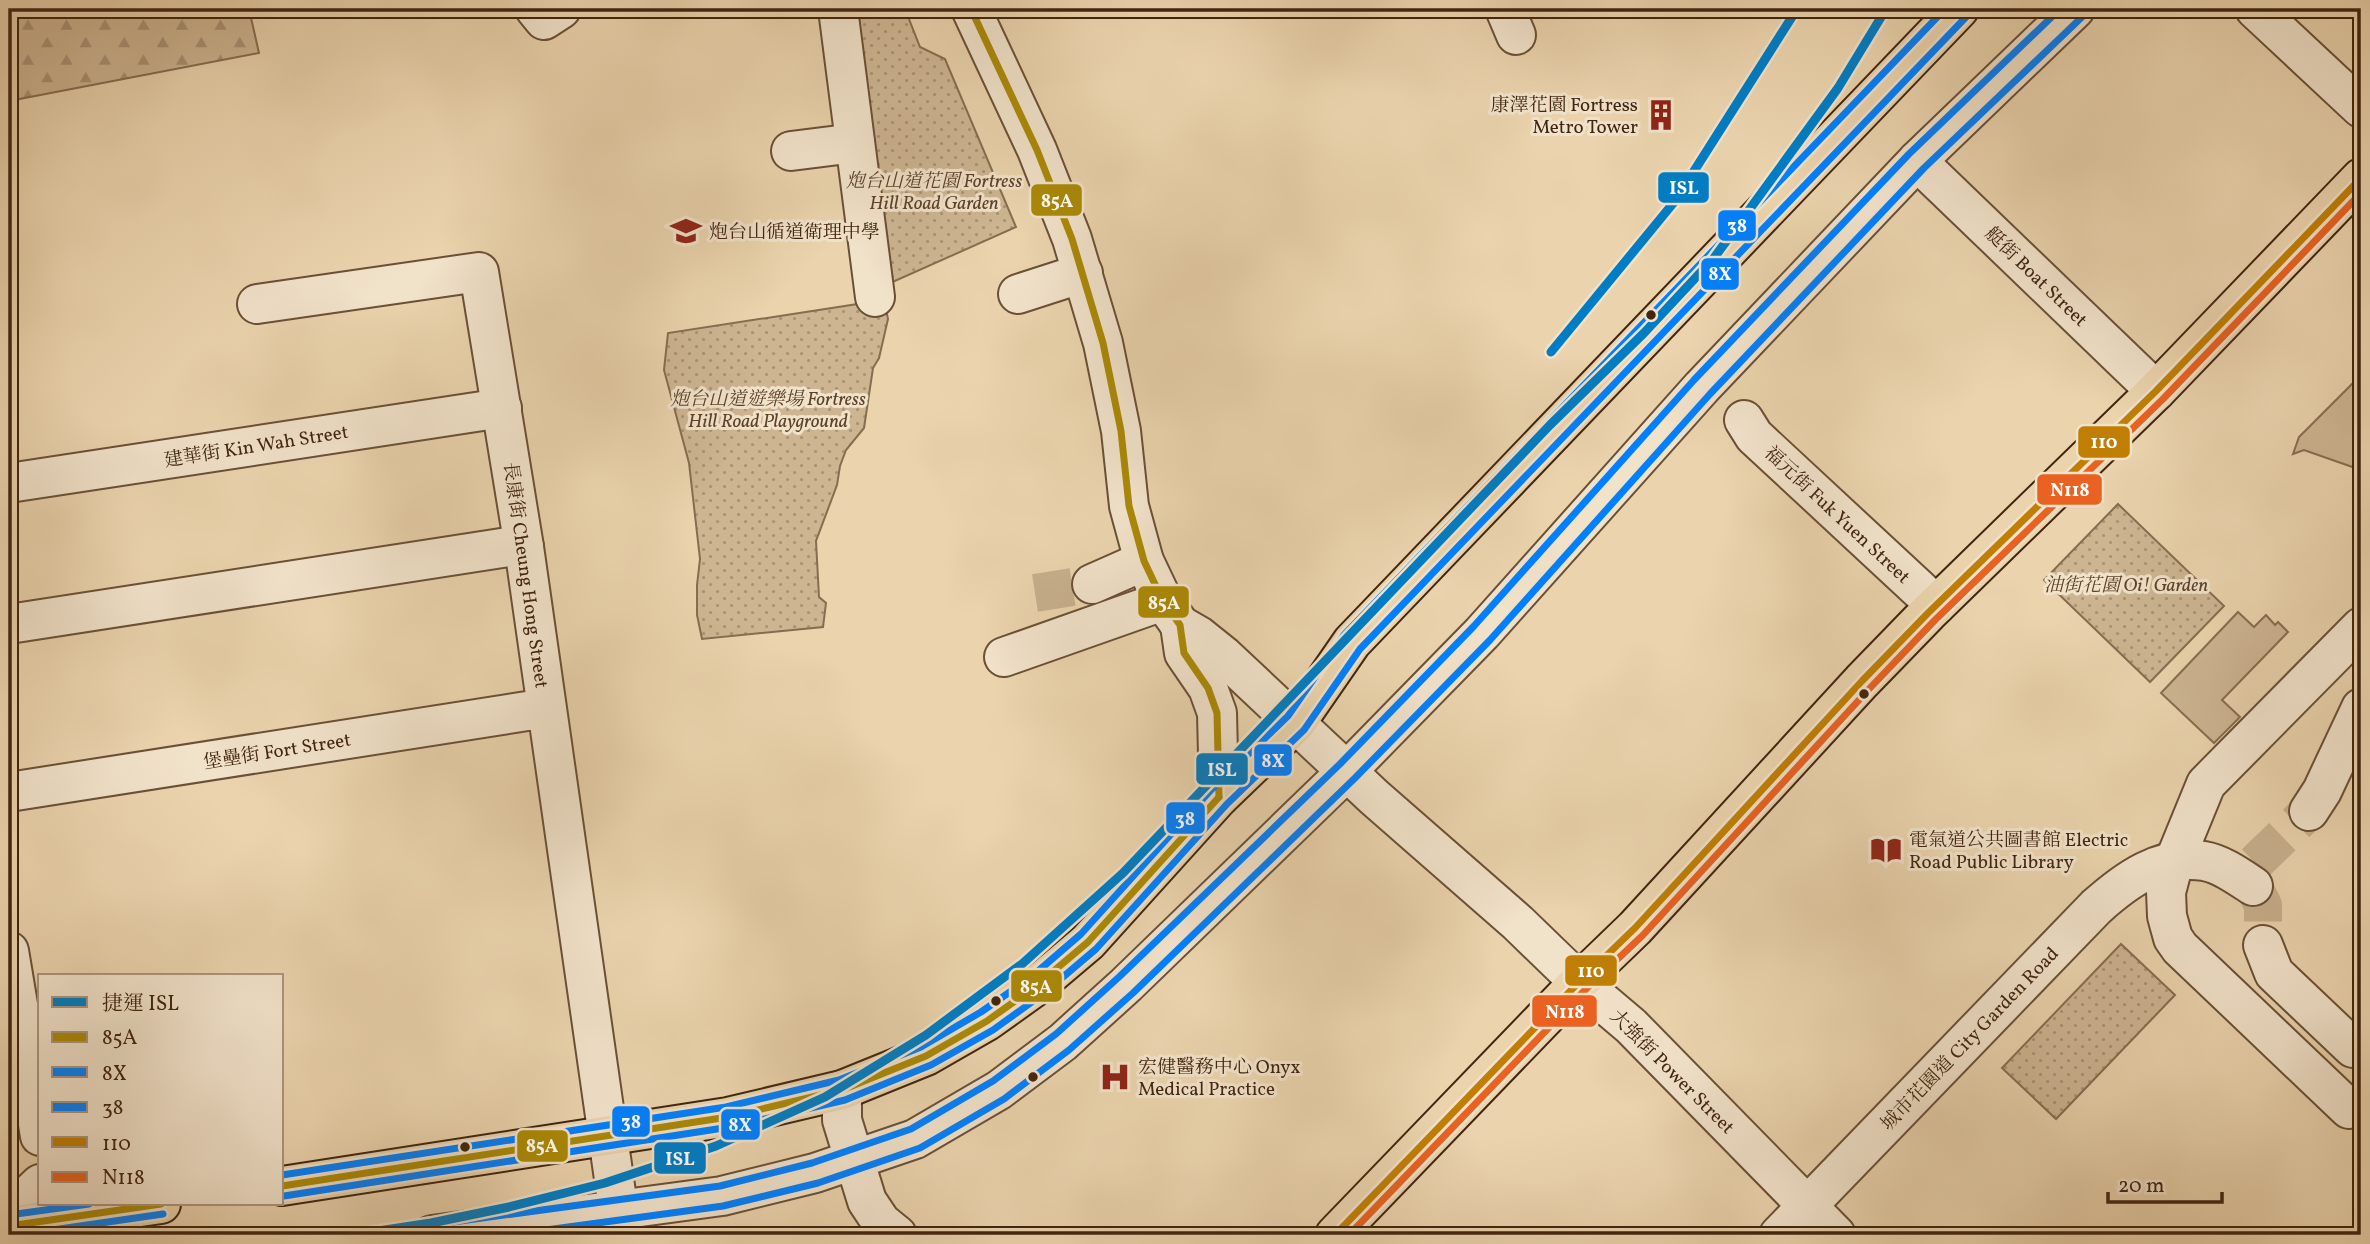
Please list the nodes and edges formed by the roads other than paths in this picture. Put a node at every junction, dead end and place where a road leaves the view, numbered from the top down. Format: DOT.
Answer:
graph roads {
  1 [pos="536,9"];
  2 [pos="561,9"];
  3 [pos="838,9"];
  4 [pos="971,9"];
  5 [pos="1959,9"];
  6 [pos="2075,9"];
  7 [pos="2255,9"];
  8 [pos="2361,108"];
  9 [pos="855,143"];
  10 [pos="791,151"];
  11 [pos="1917,161"];
  12 [pos="2361,178"];
  13 [pos="1083,273"];
  14 [pos="1018,294"];
  15 [pos="876,297"];
  16 [pos="257,304"];
  17 [pos="2156,391"];
  18 [pos="502,408"];
  19 [pos="1744,420"];
  20 [pos="9,483"];
  21 [pos="524,547"];
  22 [pos="1144,561"];
  23 [pos="1092,584"];
  24 [pos="1936,605"];
  25 [pos="1172,613"];
  26 [pos="9,624"];
  27 [pos="2361,627"];
  28 [pos="1004,657"];
  29 [pos="2361,708"];
  30 [pos="546,711"];
  31 [pos="1296,723"];
  32 [pos="1347,771"];
  33 [pos="9,792"];
  34 [pos="1219,797"];
  35 [pos="2309,811"];
  36 [pos="2174,862"];
  37 [pos="2247,874"];
  38 [pos="2263,945"];
  39 [pos="9,951"];
  40 [pos="1579,982"];
  41 [pos="2353,1048"];
  42 [pos="842,1090"];
  43 [pos="2349,1108"];
  44 [pos="38,1124"];
  45 [pos="607,1138"];
  46 [pos="855,1161"];
  47 [pos="38,1186"];
  48 [pos="284,1186"];
  49 [pos="1808,1205"];
  50 [pos="147,1206"];
  51 [pos="9,1210"];
  52 [pos="621,1223"];
  53 [pos="9,1226"];
  54 [pos="432,1235"];
  55 [pos="897,1235"];
  56 [pos="1335,1235"];
  57 [pos="1779,1235"];
  58 [pos="1836,1235"];
  1 -- 2 [label="street"];
  3 -- 9 [label="street"];
  4 -- 13 [label="street"];
  5 -- 31 [label="main road"];
  6 -- 11 [label="street"];
  7 -- 8 [label="street"];
  9 -- 10 [label="street"];
  9 -- 15 [label="street"];
  11 -- 17 [label="street, 艇街 Boat Street"];
  11 -- 32 [label="street"];
  12 -- 17 [label="main road"];
  13 -- 14 [label="street"];
  13 -- 22 [label="street"];
  16 -- 18 [label="street, 長康街 Cheung Hong Street"];
  17 -- 24 [label="main road"];
  18 -- 20 [label="street, 建華街 Kin Wah Street"];
  18 -- 21 [label="street, 長康街 Cheung Hong Street"];
  19 -- 24 [label="street, 福元街 Fuk Yuen Street"];
  21 -- 26 [label="street"];
  21 -- 30 [label="street, 長康街 Cheung Hong Street"];
  22 -- 23 [label="street"];
  22 -- 25 [label="street"];
  24 -- 40 [label="main road"];
  25 -- 28 [label="street"];
  25 -- 31 [label="street, 大強街 Power Street"];
  25 -- 34 [label="street"];
  27 -- 36 [label="street"];
  29 -- 35 [label="street"];
  30 -- 33 [label="street, 堡壘街 Fort Street"];
  30 -- 45 [label="street, 長康街 Cheung Hong Street"];
  31 -- 32 [label="street, 大強街 Power Street"];
  31 -- 34 [label="main road"];
  32 -- 40 [label="street, 大強街 Power Street"];
  32 -- 46 [label="street"];
  34 -- 42 [label="main road"];
  36 -- 37 [label="street"];
  36 -- 43 [label="street"];
  36 -- 49 [label="street, 城市花園道 City Garden Road"];
  38 -- 41 [label="street"];
  39 -- 44 [label="street"];
  40 -- 49 [label="street, 大強街 Power Street"];
  40 -- 56 [label="main road"];
  42 -- 45 [label="main road"];
  42 -- 46 [label="street"];
  45 -- 48 [label="main road"];
  45 -- 52 [label="street, 長康街 Cheung Hong Street"];
  46 -- 52 [label="street"];
  46 -- 55 [label="street"];
  47 -- 51 [label="street"];
  49 -- 57 [label="street, 城市花園道 City Garden Road"];
  49 -- 58 [label="street, 大強街 Power Street"];
  50 -- 53 [label="main road"];
  52 -- 54 [label="street"];
}
